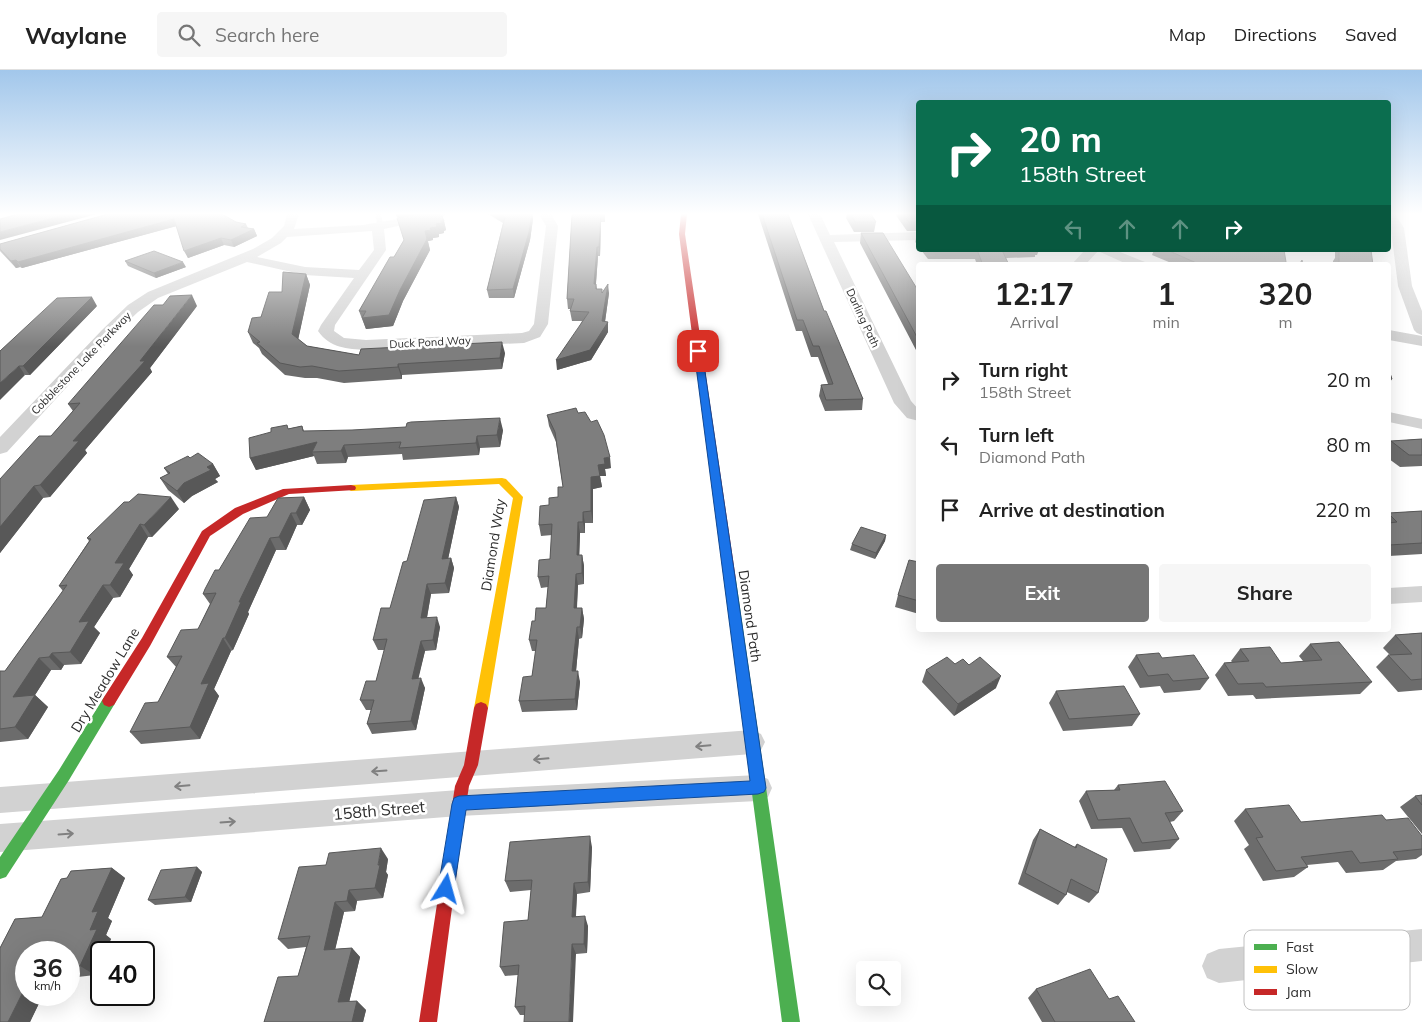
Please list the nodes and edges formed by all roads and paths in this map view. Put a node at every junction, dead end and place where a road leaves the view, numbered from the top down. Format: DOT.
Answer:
graph roads {
  1 [pos="246,258"];
  2 [pos="248,258"];
  3 [pos="374,258"];
  4 [pos="548,258"];
  5 [pos="685,258"];
  6 [pos="834,258"];
  7 [pos="1405,258"];
  8 [pos="364,274"];
  9 [pos="1422,330"];
  10 [pos="1391,335"];
  11 [pos="1422,341"];
  12 [pos="916,415"];
  13 [pos="1391,417"];
  14 [pos="1422,424"];
  15 [pos="0,448"];
  16 [pos="239,511"];
  17 [pos="1422,594"];
  18 [pos="1391,596"];
  19 [pos="752,742"];
  20 [pos="471,765"];
  21 [pos="758,788"];
  22 [pos="51,796"];
  23 [pos="0,800"];
  24 [pos="459,804"];
  25 [pos="11,838"];
  26 [pos="0,871"];
  27 [pos="1244,964"];
  28 [pos="1220,966"];
  29 [pos="428,1022"];
  30 [pos="791,1022"];
  1 -- 15 [label="street, Cobblestone Lake Parkway"];
  2 -- 8 [label="street"];
  3 -- 8 [label="street, Duck Pond Way"];
  4 -- 8 [label="street, Duck Pond Way"];
  5 -- 19 [label="street, Diamond Path"];
  6 -- 12 [label="street, Darling Path"];
  7 -- 9 [label="street"];
  10 -- 11 [label="street"];
  13 -- 14 [label="street"];
  16 -- 20 [label="street, Diamond Way"];
  16 -- 22 [label="street, Dry Meadow Lane"];
  17 -- 18 [label="street"];
  19 -- 20 [label="street, one-way"];
  19 -- 21 [label="street, Diamond Path"];
  20 -- 22 [label="street, one-way"];
  20 -- 24 [label="street"];
  21 -- 24 [label="street, 158th Street"];
  21 -- 30 [label="street, Diamond Path"];
  22 -- 23 [label="street"];
  22 -- 25 [label="street, Dry Meadow Lane"];
  25 -- 24 [label="street, 158th Street, one-way"];
  24 -- 29 [label="street"];
  25 -- 26 [label="street, Dry Meadow Lane"];
  27 -- 28 [label="street"];
}
